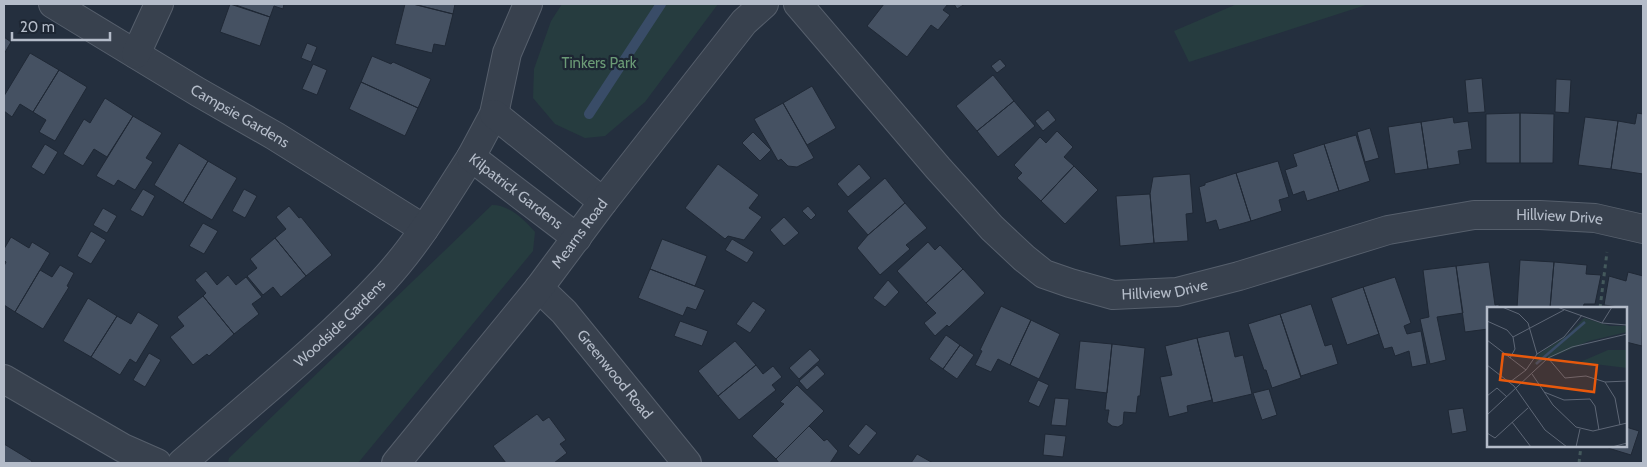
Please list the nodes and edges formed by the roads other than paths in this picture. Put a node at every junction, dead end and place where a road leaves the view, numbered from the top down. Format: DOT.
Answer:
graph roads {
  1 [pos="53,4"];
  2 [pos="159,4"];
  3 [pos="528,4"];
  4 [pos="764,4"];
  5 [pos="798,4"];
  6 [pos="136,54"];
  7 [pos="494,114"];
  8 [pos="471,157"];
  9 [pos="604,202"];
  10 [pos="424,229"];
  11 [pos="1643,229"];
  12 [pos="576,238"];
  13 [pos="539,288"];
  14 [pos="4,379"];
  15 [pos="157,463"];
  16 [pos="182,463"];
  17 [pos="396,463"];
  18 [pos="687,463"];
  1 -- 6 [label="street, Campsie Gardens"];
  2 -- 6 [label="street"];
  3 -- 7 [label="street, Kilpatrick Gardens"];
  4 -- 9 [label="street, Mearns Road"];
  5 -- 11 [label="street, Hillview Drive"];
  6 -- 10 [label="street, Campsie Gardens"];
  7 -- 8 [label="street, Kilpatrick Gardens"];
  7 -- 9 [label="street"];
  8 -- 10 [label="street, Woodside Gardens"];
  8 -- 12 [label="street, Kilpatrick Gardens"];
  9 -- 12 [label="street, Mearns Road"];
  10 -- 16 [label="street, Woodside Gardens"];
  12 -- 13 [label="street, Mearns Road"];
  13 -- 17 [label="street, Mearns Road"];
  13 -- 18 [label="street, Greenwood Road"];
  14 -- 15 [label="street"];
}
